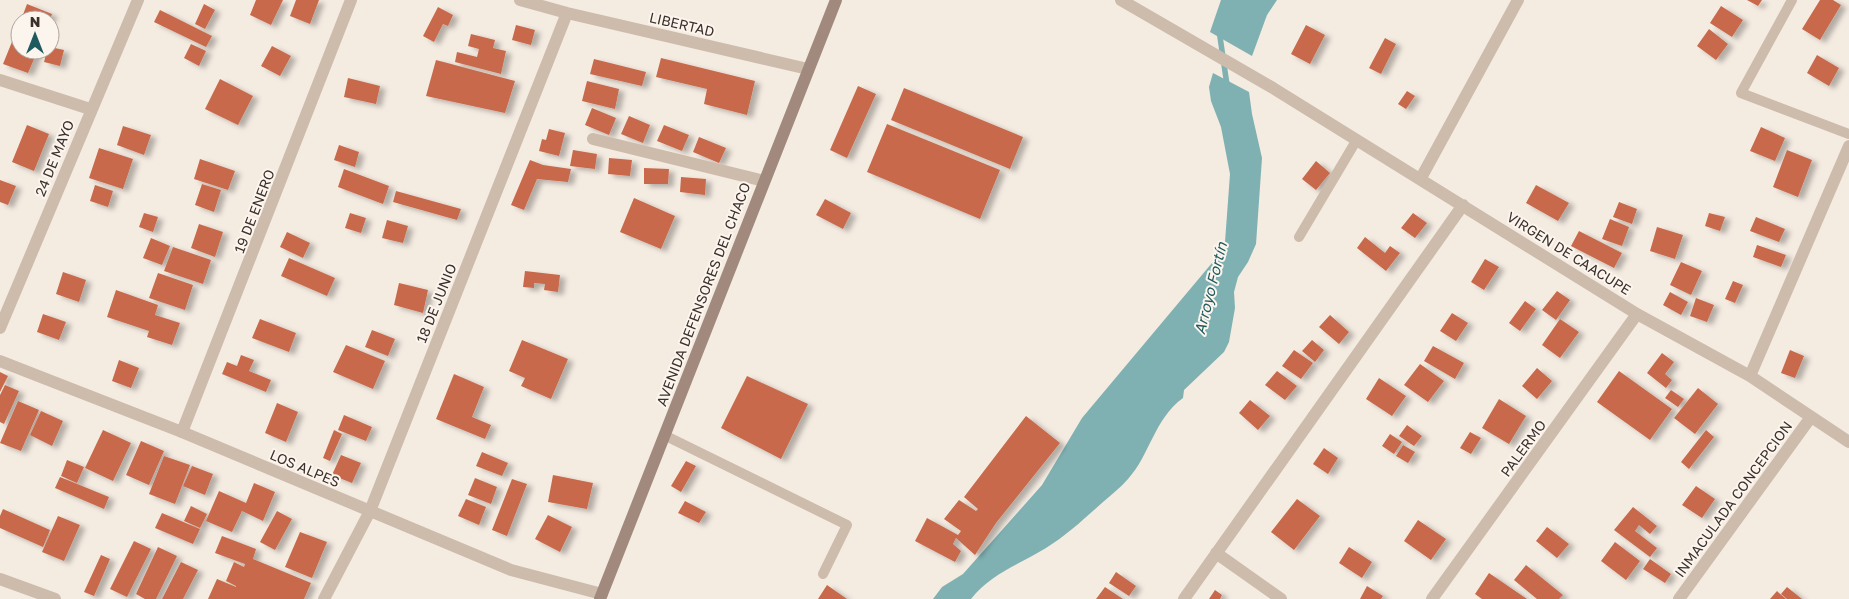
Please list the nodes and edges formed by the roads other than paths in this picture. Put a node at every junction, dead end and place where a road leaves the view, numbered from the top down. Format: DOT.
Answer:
graph roads {
  1 [pos="138,0"];
  2 [pos="351,0"];
  3 [pos="520,0"];
  4 [pos="836,0"];
  5 [pos="1121,0"];
  6 [pos="1518,0"];
  7 [pos="1792,0"];
  8 [pos="567,13"];
  9 [pos="808,69"];
  10 [pos="0,80"];
  11 [pos="90,109"];
  12 [pos="1849,134"];
  13 [pos="593,139"];
  14 [pos="1356,141"];
  15 [pos="1849,146"];
  16 [pos="1421,178"];
  17 [pos="764,181"];
  18 [pos="1463,205"];
  19 [pos="1300,237"];
  20 [pos="1638,314"];
  21 [pos="0,328"];
  22 [pos="0,361"];
  23 [pos="1750,376"];
  24 [pos="1811,417"];
  25 [pos="182,432"];
  26 [pos="664,436"];
  27 [pos="1849,442"];
  28 [pos="370,511"];
  29 [pos="1216,553"];
  30 [pos="822,574"];
  31 [pos="0,579"];
  32 [pos="601,596"];
  33 [pos="55,599"];
  34 [pos="324,599"];
  35 [pos="1184,599"];
  36 [pos="1281,599"];
  37 [pos="1432,599"];
  38 [pos="1678,599"];
  1 -- 11 [label="street, 24 DE MAYO"];
  2 -- 25 [label="street, 19 DE ENERO"];
  3 -- 8 [label="street, LIBERTAD"];
  4 -- 9 [label="main road, AVENIDA DEFENSORES DEL CHACO"];
  5 -- 14 [label="street, VIRGEN DE CAACUPE"];
  6 -- 16 [label="street"];
  7 -- 12 [label="lane"];
  8 -- 9 [label="street, LIBERTAD"];
  8 -- 28 [label="street, 18 DE JUNIO"];
  9 -- 17 [label="main road, AVENIDA DEFENSORES DEL CHACO"];
  10 -- 11 [label="street"];
  11 -- 21 [label="street, 24 DE MAYO"];
  13 -- 17 [label="street"];
  14 -- 16 [label="street, VIRGEN DE CAACUPE"];
  14 -- 19 [label="lane"];
  15 -- 23 [label="street"];
  16 -- 18 [label="street, VIRGEN DE CAACUPE"];
  17 -- 26 [label="main road, AVENIDA DEFENSORES DEL CHACO"];
  18 -- 20 [label="street, VIRGEN DE CAACUPE"];
  18 -- 29 [label="street"];
  20 -- 23 [label="street, VIRGEN DE CAACUPE"];
  20 -- 37 [label="street, PALERMO"];
  22 -- 25 [label="street, LOS ALPES"];
  23 -- 24 [label="street, VIRGEN DE CAACUPE"];
  24 -- 27 [label="street, VIRGEN DE CAACUPE"];
  24 -- 38 [label="street, INMACULADA CONCEPCION"];
  25 -- 28 [label="street, LOS ALPES"];
  26 -- 30 [label="lane"];
  26 -- 32 [label="main road, AVENIDA DEFENSORES DEL CHACO"];
  28 -- 32 [label="street, LOS ALPES"];
  28 -- 34 [label="street, 18 DE JUNIO"];
  29 -- 35 [label="street"];
  29 -- 36 [label="street"];
  31 -- 33 [label="street"];
}
